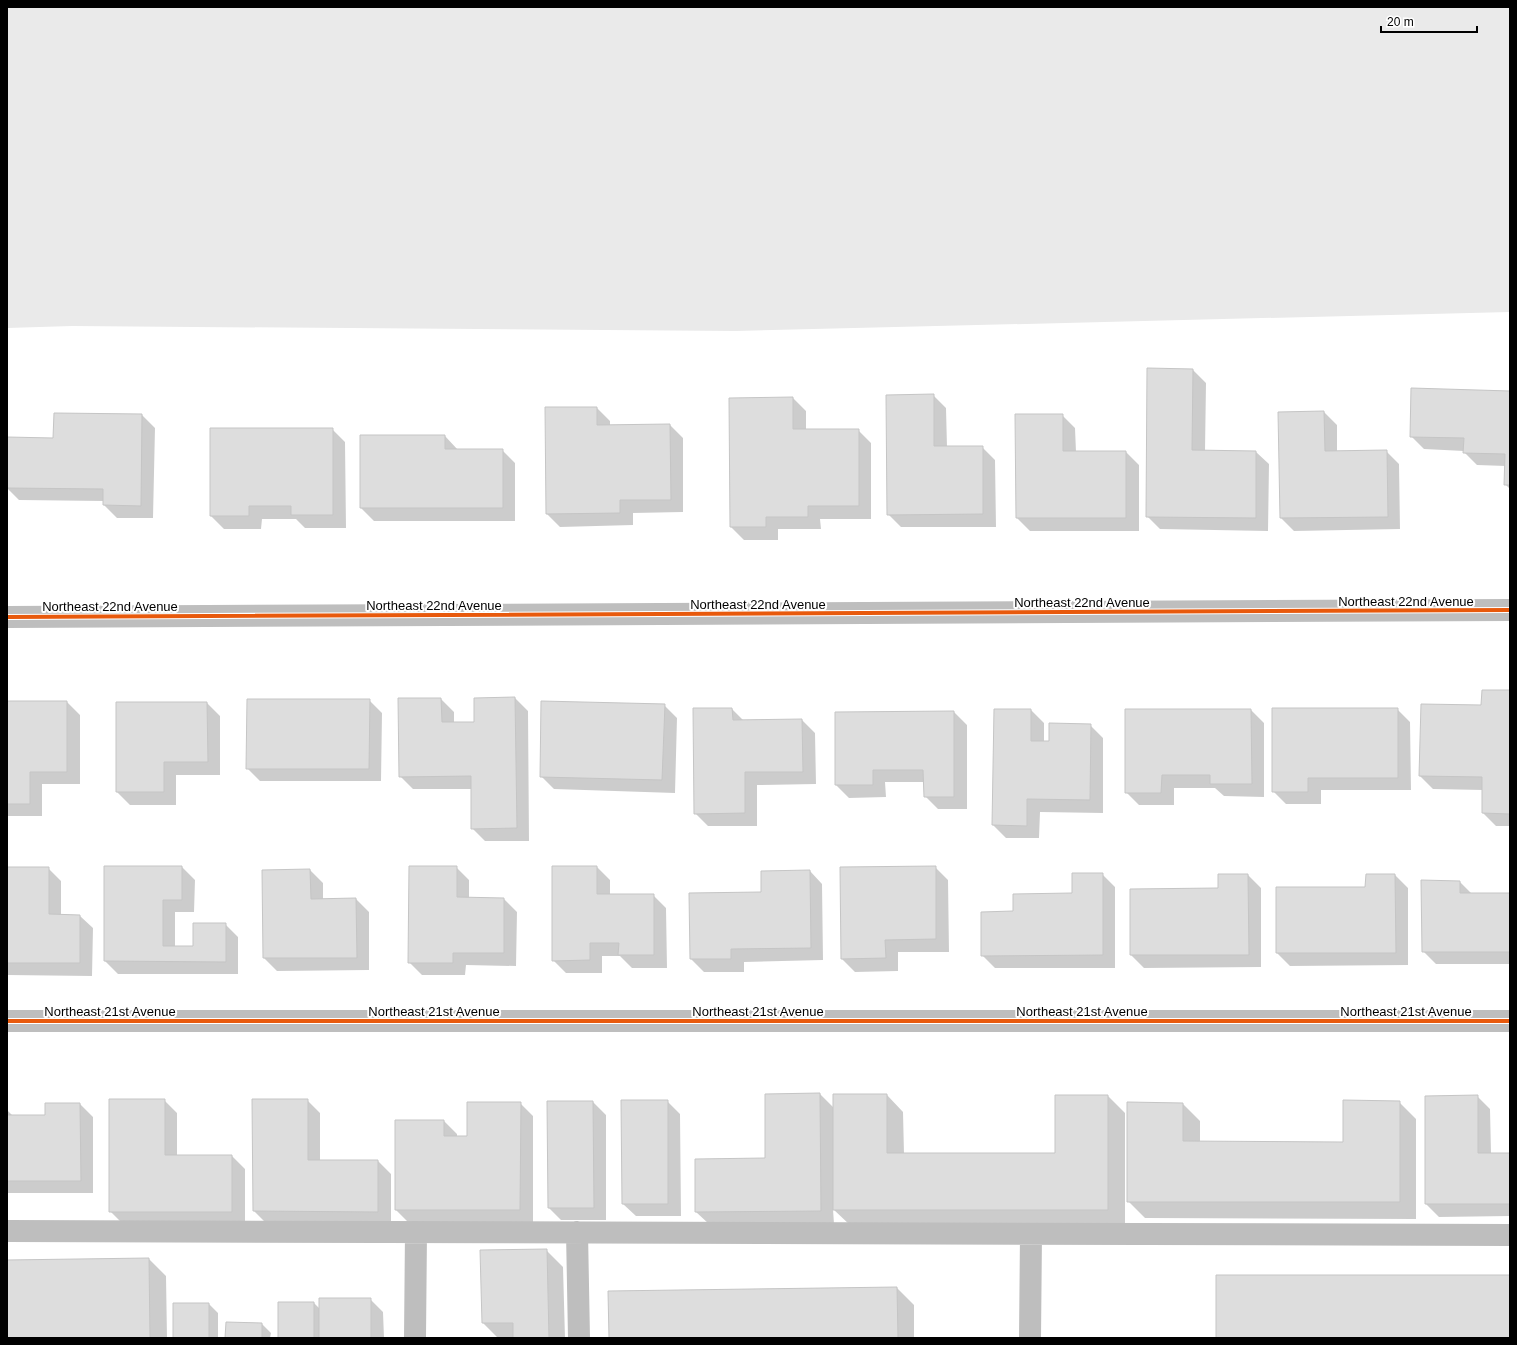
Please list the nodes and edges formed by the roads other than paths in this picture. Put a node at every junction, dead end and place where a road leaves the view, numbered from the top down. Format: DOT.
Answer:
graph roads {
  1 [pos="1510,610"];
  2 [pos="7,617"];
  3 [pos="7,1021"];
  4 [pos="1510,1021"];
  5 [pos="7,1231"];
  6 [pos="416,1232"];
  7 [pos="577,1232"];
  8 [pos="1031,1234"];
  9 [pos="1510,1235"];
  10 [pos="415,1338"];
  11 [pos="579,1338"];
  12 [pos="1030,1338"];
  1 -- 2 [label="street, Northeast 22nd Avenue"];
  3 -- 4 [label="street, Northeast 21st Avenue"];
  5 -- 6 [label="street"];
  6 -- 7 [label="street"];
  6 -- 10 [label="street"];
  7 -- 8 [label="street"];
  7 -- 11 [label="street"];
  8 -- 9 [label="street"];
  8 -- 12 [label="street"];
}
